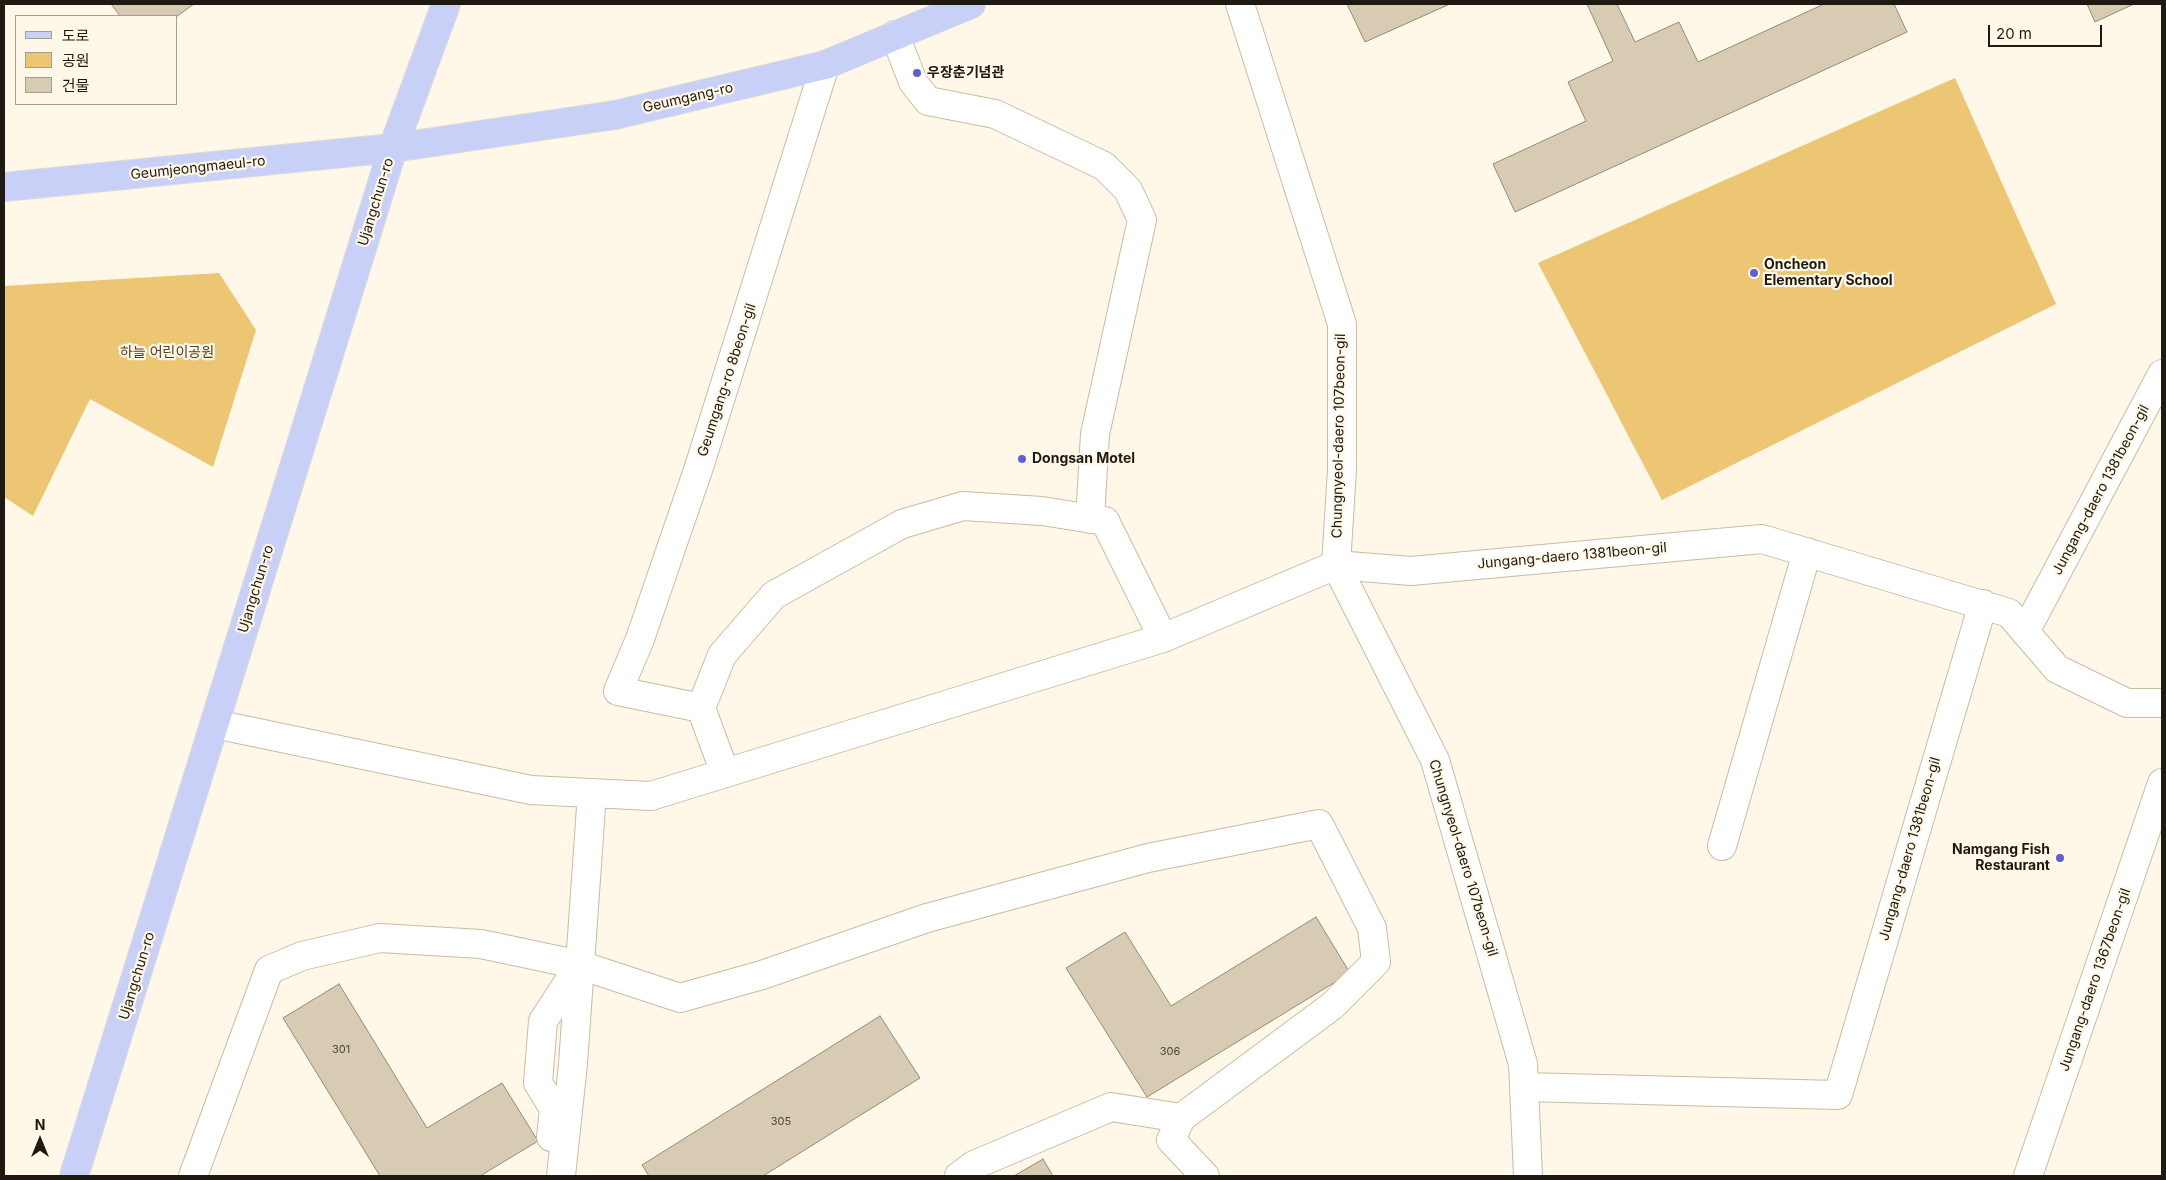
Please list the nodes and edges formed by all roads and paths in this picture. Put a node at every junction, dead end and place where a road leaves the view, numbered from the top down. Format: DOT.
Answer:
graph roads {
  1 [pos="446,4"];
  2 [pos="971,4"];
  3 [pos="1240,4"];
  4 [pos="895,35"];
  5 [pos="824,65"];
  6 [pos="393,148"];
  7 [pos="4,187"];
  8 [pos="2162,374"];
  9 [pos="1090,519"];
  10 [pos="1807,552"];
  11 [pos="1336,565"];
  12 [pos="1983,604"];
  13 [pos="2025,632"];
  14 [pos="1164,638"];
  15 [pos="2162,703"];
  16 [pos="701,708"];
  17 [pos="215,724"];
  18 [pos="725,773"];
  19 [pos="2162,783"];
  20 [pos="592,793"];
  21 [pos="1722,846"];
  22 [pos="580,965"];
  23 [pos="1524,1087"];
  24 [pos="1181,1118"];
  25 [pos="74,1176"];
  26 [pos="193,1176"];
  27 [pos="544,1176"];
  28 [pos="561,1176"];
  29 [pos="959,1176"];
  30 [pos="1205,1176"];
  31 [pos="1528,1176"];
  32 [pos="2028,1176"];
  1 -- 6 [label="main road, Ujangchun-ro"];
  2 -- 4 [label="main road, Geumgang-ro"];
  3 -- 11 [label="street, Chungnyeol-daero 107beon-gil"];
  4 -- 5 [label="main road, Geumgang-ro"];
  4 -- 9 [label="street"];
  5 -- 6 [label="main road, Geumgang-ro"];
  5 -- 16 [label="street, Geumgang-ro 8beon-gil"];
  6 -- 7 [label="main road, Geumjeongmaeul-ro"];
  6 -- 17 [label="main road, Ujangchun-ro"];
  8 -- 13 [label="street, Jungang-daero 1381beon-gil"];
  9 -- 14 [label="street"];
  9 -- 16 [label="street"];
  10 -- 11 [label="street, Jungang-daero 1381beon-gil"];
  10 -- 12 [label="street, Jungang-daero 1381beon-gil"];
  10 -- 21 [label="street"];
  11 -- 14 [label="street"];
  11 -- 23 [label="street, Chungnyeol-daero 107beon-gil"];
  12 -- 13 [label="street, Jungang-daero 1381beon-gil"];
  12 -- 23 [label="street, Jungang-daero 1381beon-gil"];
  13 -- 15 [label="street, Jungang-daero 1381beon-gil"];
  14 -- 18 [label="street"];
  16 -- 18 [label="street"];
  17 -- 20 [label="street"];
  17 -- 25 [label="main road, Ujangchun-ro"];
  18 -- 20 [label="street"];
  19 -- 32 [label="street, Jungang-daero 1367beon-gil"];
  20 -- 22 [label="street"];
  22 -- 24 [label="street"];
  22 -- 26 [label="street"];
  22 -- 27 [label="street"];
  22 -- 28 [label="street"];
  23 -- 31 [label="street, Chungnyeol-daero 107beon-gil"];
  24 -- 29 [label="street"];
  24 -- 30 [label="street"];
}
